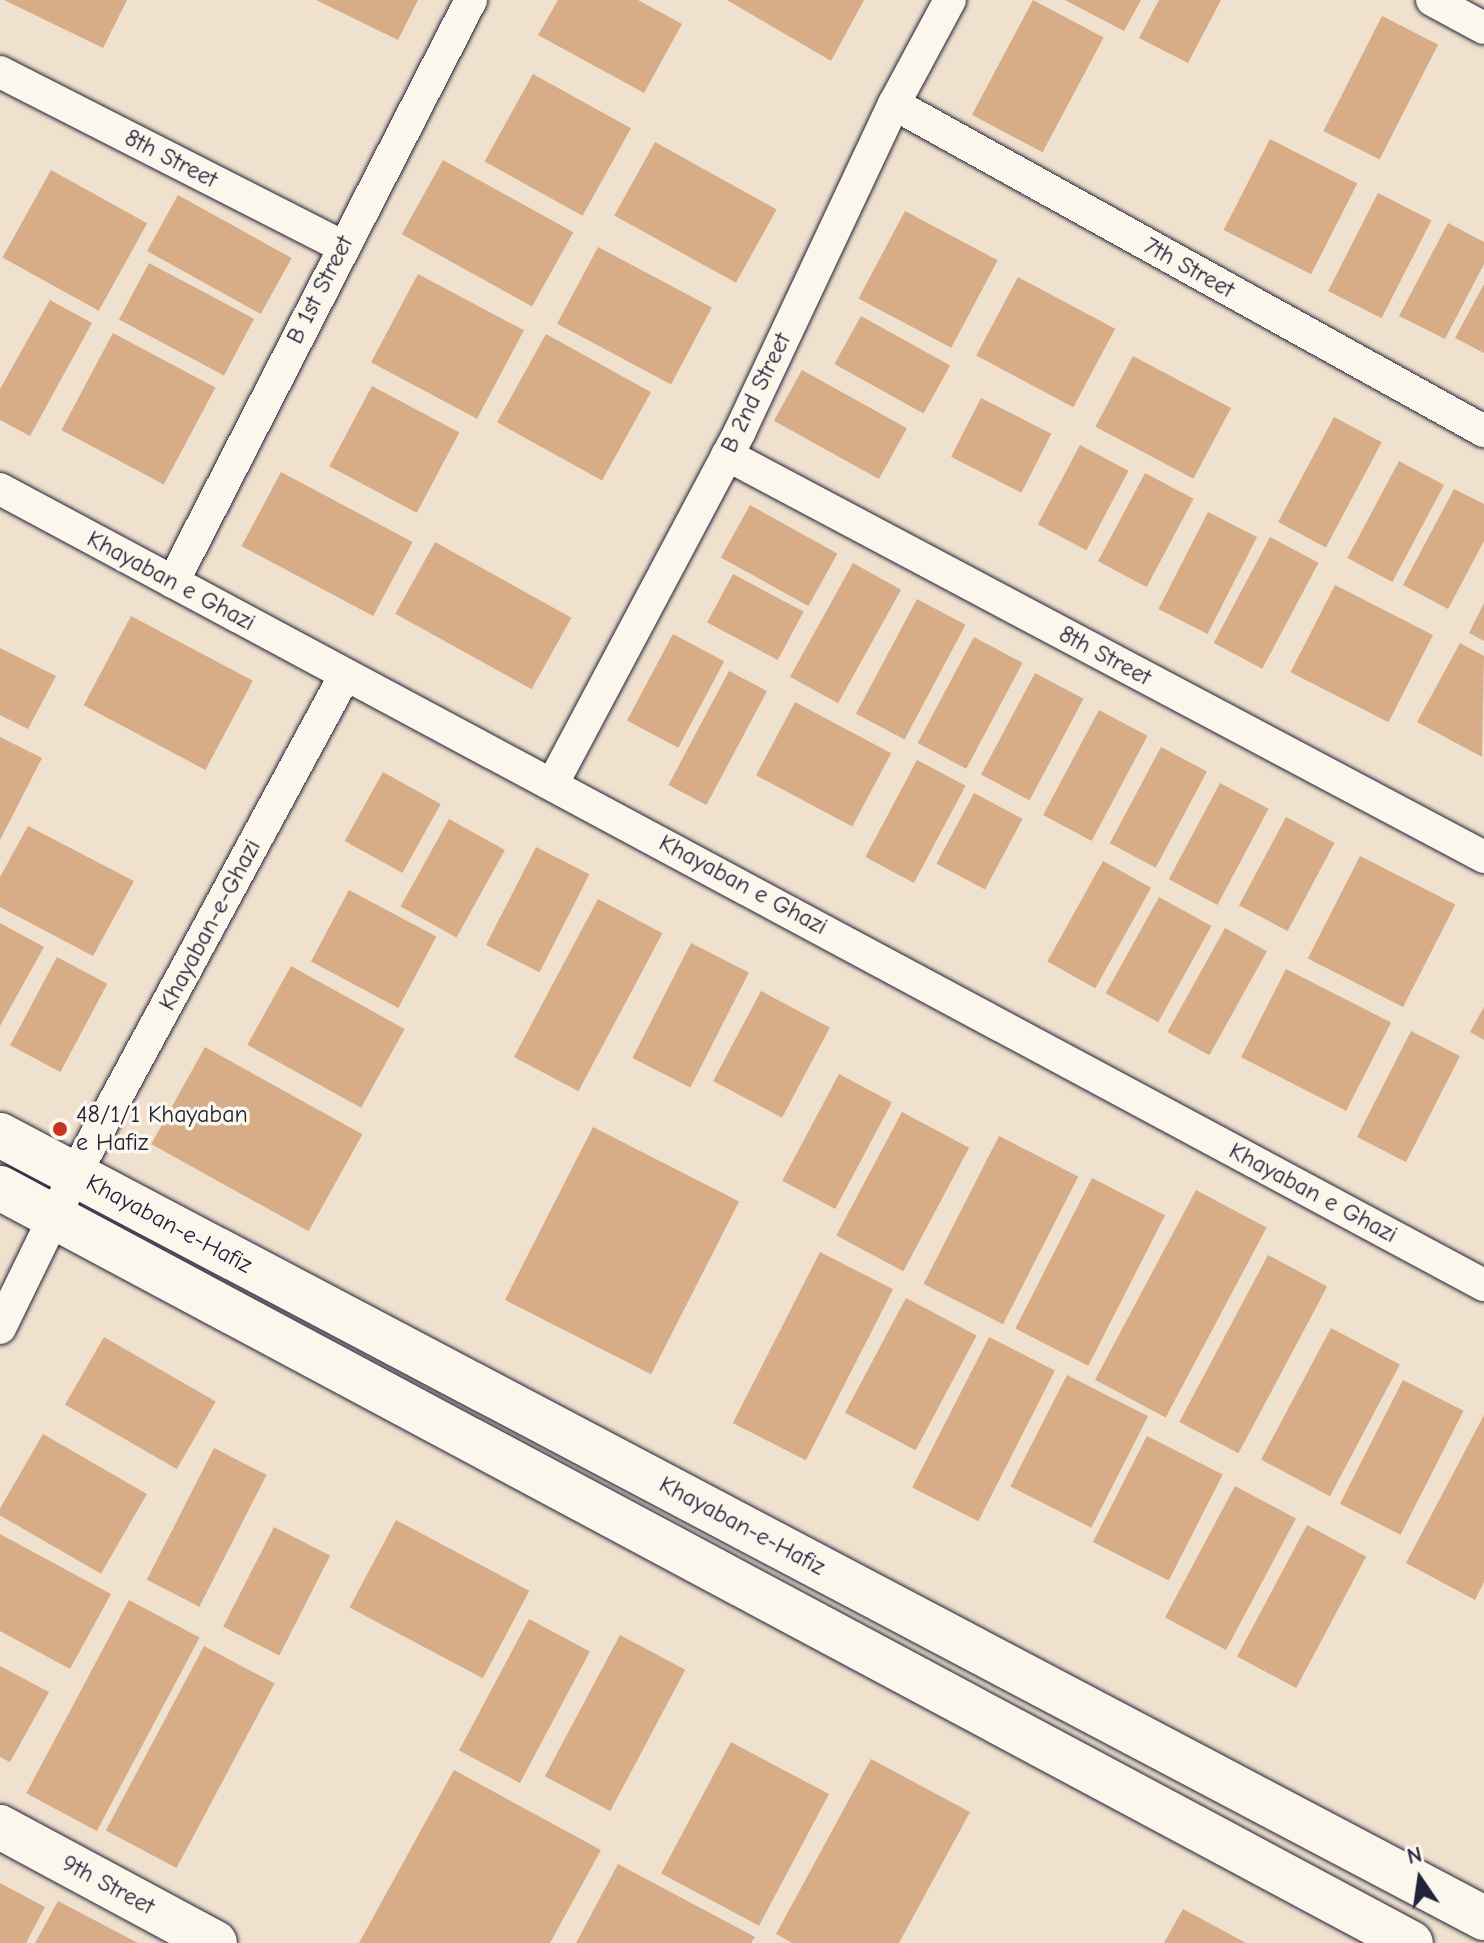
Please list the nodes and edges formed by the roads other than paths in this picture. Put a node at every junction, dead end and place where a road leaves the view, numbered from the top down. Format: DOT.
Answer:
graph roads {
  1 [pos="471,0"];
  2 [pos="950,0"];
  3 [pos="1432,0"];
  4 [pos="1484,28"];
  5 [pos="0,72"];
  6 [pos="894,104"];
  7 [pos="342,246"];
  8 [pos="1484,431"];
  9 [pos="727,455"];
  10 [pos="0,489"];
  11 [pos="173,582"];
  12 [pos="345,675"];
  13 [pos="553,783"];
  14 [pos="1484,857"];
  15 [pos="0,1135"];
  16 [pos="75,1174"];
  17 [pos="0,1188"];
  18 [pos="55,1218"];
  19 [pos="1484,1285"];
  20 [pos="0,1328"];
  21 [pos="0,1827"];
  22 [pos="1484,1918"];
  23 [pos="215,1943"];
  24 [pos="1411,1943"];
  1 -- 7 [label="street, B 1st Street"];
  2 -- 6 [label="street, B 2nd Street"];
  3 -- 4 [label="street"];
  5 -- 7 [label="street, 8th Street"];
  6 -- 8 [label="street, 7th Street"];
  6 -- 9 [label="street, B 2nd Street"];
  7 -- 11 [label="street, B 1st Street"];
  9 -- 13 [label="street, B 2nd Street"];
  9 -- 14 [label="street, 8th Street"];
  10 -- 11 [label="street, Khayaban e Ghazi"];
  11 -- 12 [label="street, Khayaban e Ghazi"];
  12 -- 13 [label="street, Khayaban e Ghazi"];
  12 -- 16 [label="street, Khayaban-e-Ghazi"];
  13 -- 19 [label="street, Khayaban e Ghazi"];
  15 -- 16 [label="main road, Khayaban-e-Hafiz"];
  16 -- 18 [label="street, Khayaban-e-Ghazi"];
  16 -- 22 [label="main road, Khayaban-e-Hafiz"];
  17 -- 18 [label="main road, Khayaban-e-Hafiz"];
  18 -- 20 [label="street, Khayaban-e-Ghazi"];
  18 -- 24 [label="main road, Khayaban-e-Hafiz"];
  21 -- 23 [label="main road, 9th Street"];
}
